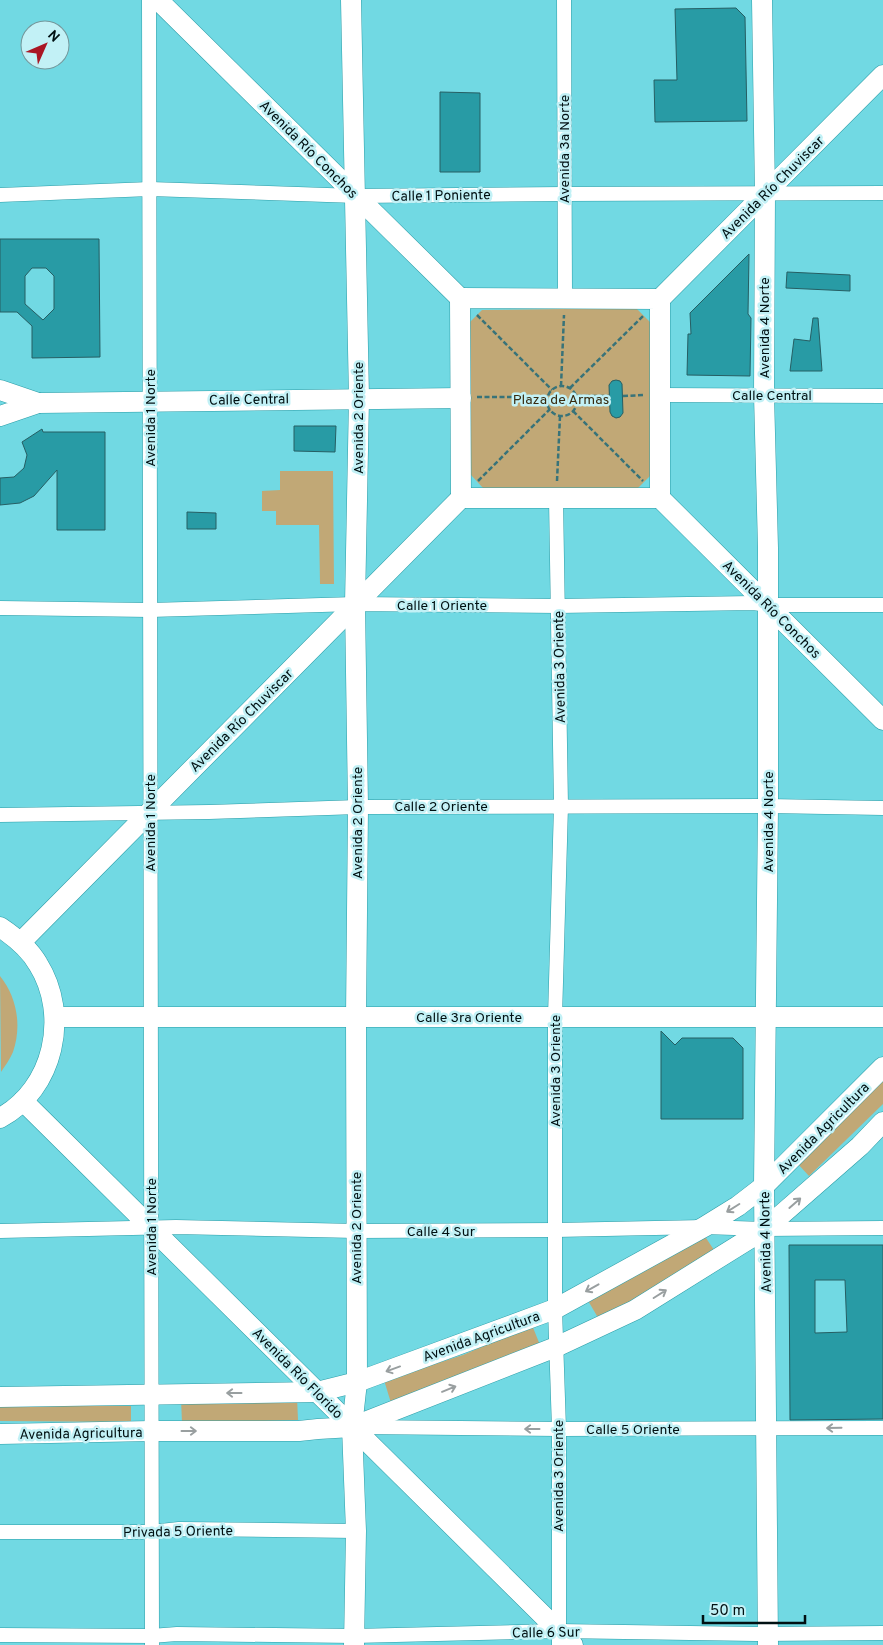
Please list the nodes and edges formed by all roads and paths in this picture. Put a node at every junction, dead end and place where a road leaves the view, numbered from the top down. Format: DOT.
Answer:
graph roads {
  1 [pos="149,0"];
  2 [pos="158,0"];
  3 [pos="351,0"];
  4 [pos="564,0"];
  5 [pos="762,0"];
  6 [pos="883,75"];
  7 [pos="150,189"];
  8 [pos="883,193"];
  9 [pos="564,194"];
  10 [pos="765,194"];
  11 [pos="0,195"];
  12 [pos="356,196"];
  13 [pos="460,298"];
  14 [pos="565,298"];
  15 [pos="660,298"];
  16 [pos="561,386"];
  17 [pos="570,388"];
  18 [pos="0,390"];
  19 [pos="552,390"];
  20 [pos="660,395"];
  21 [pos="764,395"];
  22 [pos="548,396"];
  23 [pos="577,396"];
  24 [pos="610,396"];
  25 [pos="622,396"];
  26 [pos="883,396"];
  27 [pos="359,398"];
  28 [pos="461,398"];
  29 [pos="150,401"];
  30 [pos="38,403"];
  31 [pos="550,409"];
  32 [pos="574,411"];
  33 [pos="0,416"];
  34 [pos="560,416"];
  35 [pos="461,498"];
  36 [pos="556,498"];
  37 [pos="660,498"];
  38 [pos="355,604"];
  39 [pos="768,605"];
  40 [pos="883,605"];
  41 [pos="558,606"];
  42 [pos="0,608"];
  43 [pos="150,610"];
  44 [pos="883,720"];
  45 [pos="358,806"];
  46 [pos="561,806"];
  47 [pos="768,806"];
  48 [pos="883,808"];
  49 [pos="150,812"];
  50 [pos="0,814"];
  51 [pos="0,927"];
  52 [pos="21,942"];
  53 [pos="55,1017"];
  54 [pos="151,1017"];
  55 [pos="356,1017"];
  56 [pos="555,1017"];
  57 [pos="766,1017"];
  58 [pos="883,1017"];
  59 [pos="883,1067"];
  60 [pos="23,1101"];
  61 [pos="0,1118"];
  62 [pos="883,1122"];
  63 [pos="764,1186"];
  64 [pos="150,1227"];
  65 [pos="704,1227"];
  66 [pos="883,1228"];
  67 [pos="765,1229"];
  68 [pos="556,1230"];
  69 [pos="0,1231"];
  70 [pos="356,1231"];
  71 [pos="555,1309"];
  72 [pos="556,1347"];
  73 [pos="356,1382"];
  74 [pos="317,1392"];
  75 [pos="151,1393"];
  76 [pos="0,1397"];
  77 [pos="352,1427"];
  78 [pos="883,1428"];
  79 [pos="559,1429"];
  80 [pos="766,1429"];
  81 [pos="152,1431"];
  82 [pos="0,1434"];
  83 [pos="356,1531"];
  84 [pos="0,1532"];
  85 [pos="151,1532"];
  86 [pos="883,1633"];
  87 [pos="0,1635"];
  88 [pos="559,1638"];
  89 [pos="152,1640"];
  90 [pos="768,1640"];
  91 [pos="354,1641"];
  92 [pos="573,1645"];
  1 -- 7 [label="street, Avenida 1 Norte"];
  2 -- 12 [label="main road, Avenida Río Conchos"];
  3 -- 12 [label="main road, Avenida 2 Oriente"];
  4 -- 9 [label="street, Avenida 3a Norte"];
  5 -- 10 [label="main road, Avenida 4 Norte"];
  6 -- 10 [label="main road, Avenida Río Chuviscar"];
  7 -- 11 [label="street, Calle 1 Poniente"];
  7 -- 12 [label="street, Calle 1 Poniente"];
  7 -- 29 [label="street, Avenida 1 Norte"];
  8 -- 10 [label="street, Calle 1 Poniente"];
  9 -- 10 [label="street, Calle 1 Poniente"];
  9 -- 12 [label="street, Calle 1 Poniente"];
  9 -- 14 [label="street, Avenida 3a Norte"];
  10 -- 15 [label="main road, Avenida Río Chuviscar"];
  10 -- 21 [label="main road, Avenida 4 Norte"];
  12 -- 13 [label="main road, Avenida Río Conchos"];
  12 -- 27 [label="main road, Avenida 2 Oriente"];
  13 -- 14 [label="main road"];
  13 -- 19 [label="path"];
  13 -- 28 [label="main road"];
  14 -- 15 [label="main road"];
  14 -- 16 [label="path"];
  15 -- 17 [label="path"];
  15 -- 20 [label="main road"];
  16 -- 17 [label="path"];
  16 -- 19 [label="path"];
  17 -- 23 [label="path"];
  18 -- 30 [label="main road"];
  19 -- 22 [label="path"];
  20 -- 21 [label="street, Calle Central"];
  20 -- 25 [label="path"];
  20 -- 37 [label="main road"];
  21 -- 26 [label="street, Calle Central"];
  21 -- 39 [label="main road, Avenida 4 Norte"];
  22 -- 28 [label="path"];
  22 -- 31 [label="path"];
  23 -- 24 [label="path"];
  23 -- 32 [label="path"];
  27 -- 28 [label="main road, Calle Central"];
  27 -- 29 [label="main road, Calle Central"];
  27 -- 38 [label="main road, Avenida 2 Oriente"];
  28 -- 35 [label="main road"];
  29 -- 30 [label="main road, Calle Central"];
  29 -- 43 [label="street, Avenida 1 Norte"];
  30 -- 33 [label="main road"];
  31 -- 34 [label="path"];
  31 -- 35 [label="path"];
  32 -- 34 [label="path"];
  32 -- 37 [label="path"];
  34 -- 36 [label="path"];
  35 -- 36 [label="main road"];
  35 -- 38 [label="main road, Avenida Río Chuviscar"];
  36 -- 37 [label="main road"];
  36 -- 41 [label="street, Avenida 3 Oriente"];
  37 -- 39 [label="main road, Avenida Río Conchos"];
  38 -- 41 [label="street, Calle 1 Oriente"];
  38 -- 43 [label="street, Calle 1 Oriente"];
  38 -- 45 [label="main road, Avenida 2 Oriente"];
  38 -- 49 [label="main road, Avenida Río Chuviscar"];
  39 -- 40 [label="street, Calle 1 Oriente"];
  39 -- 41 [label="street, Calle 1 Oriente"];
  39 -- 44 [label="main road, Avenida Río Conchos"];
  39 -- 47 [label="main road, Avenida 4 Norte"];
  41 -- 46 [label="street, Avenida 3 Oriente"];
  42 -- 43 [label="street, Calle 1 Oriente"];
  43 -- 49 [label="street, Avenida 1 Norte"];
  45 -- 46 [label="street, Calle 2 Oriente"];
  45 -- 49 [label="street, Calle 2 Oriente"];
  45 -- 55 [label="main road, Avenida 2 Oriente"];
  46 -- 47 [label="street, Calle 2 Oriente"];
  46 -- 56 [label="street, Avenida 3 Oriente"];
  47 -- 48 [label="street, Calle 2 Oriente"];
  47 -- 57 [label="main road, Avenida 4 Norte"];
  49 -- 50 [label="street, Calle 2 Oriente"];
  49 -- 52 [label="main road, Avenida Río Chuviscar"];
  49 -- 54 [label="street, Avenida 1 Norte"];
  51 -- 52 [label="main road"];
  52 -- 53 [label="main road"];
  53 -- 54 [label="main road, Calle 3ra Oriente"];
  53 -- 60 [label="main road"];
  54 -- 55 [label="main road, Calle 3ra Oriente"];
  54 -- 64 [label="street, Avenida 1 Norte"];
  55 -- 56 [label="main road, Calle 3ra Oriente"];
  55 -- 70 [label="main road, Avenida 2 Oriente"];
  56 -- 57 [label="main road, Calle 3ra Oriente"];
  56 -- 68 [label="street, Avenida 3 Oriente"];
  57 -- 58 [label="main road, Calle 3ra Oriente"];
  57 -- 63 [label="main road, Avenida 4 Norte"];
  59 -- 63 [label="main road, Avenida Agricultura"];
  60 -- 61 [label="main road"];
  60 -- 64 [label="main road, Avenida Río Florido"];
  67 -- 62 [label="main road, Avenida Agricultura, one-way"];
  63 -- 65 [label="main road, Avenida Agricultura, one-way"];
  63 -- 67 [label="main road, Avenida 4 Norte"];
  64 -- 69 [label="street, Calle 4 Sur"];
  64 -- 70 [label="street, Calle 4 Sur"];
  64 -- 74 [label="main road, Avenida Río Florido"];
  64 -- 75 [label="street, Avenida 1 Norte"];
  65 -- 67 [label="street, Calle 4 Sur"];
  65 -- 68 [label="street, Calle 4 Sur"];
  65 -- 71 [label="main road, Avenida Agricultura, one-way"];
  66 -- 67 [label="street, Calle 4 Sur"];
  72 -- 67 [label="main road, Avenida Agricultura, one-way"];
  67 -- 80 [label="main road, Avenida 4 Norte"];
  68 -- 70 [label="street, Calle 4 Sur"];
  68 -- 71 [label="street, Avenida 3 Oriente"];
  70 -- 73 [label="main road, Avenida 2 Oriente"];
  71 -- 72 [label="street, Avenida 3 Oriente"];
  71 -- 73 [label="main road, Avenida Agricultura, one-way"];
  77 -- 72 [label="main road, Avenida Agricultura, one-way"];
  72 -- 79 [label="street, Avenida 3 Oriente"];
  73 -- 74 [label="main road, Avenida Agricultura"];
  73 -- 77 [label="main road, Avenida 2 Oriente"];
  74 -- 75 [label="main road, Avenida Agricultura, one-way"];
  74 -- 77 [label="main road, Avenida Río Florido"];
  75 -- 76 [label="main road, Avenida Agricultura"];
  75 -- 81 [label="street, Avenida 1 Norte"];
  79 -- 77 [label="street, Calle 5 Oriente, one-way"];
  81 -- 77 [label="main road, Avenida Agricultura, one-way"];
  77 -- 83 [label="main road, Avenida 2 Oriente"];
  77 -- 88 [label="main road, Avenida Río Florido"];
  78 -- 80 [label="street, Calle 5 Oriente, one-way"];
  79 -- 80 [label="street, Calle 5 Oriente"];
  79 -- 88 [label="street, Avenida 3 Oriente"];
  80 -- 90 [label="main road, Avenida 4 Norte"];
  81 -- 82 [label="main road, Avenida Agricultura"];
  81 -- 85 [label="street, Avenida 1 Norte"];
  83 -- 85 [label="street, Privada 5 Oriente"];
  83 -- 91 [label="main road, Avenida 2 Oriente"];
  84 -- 85 [label="street, Privada 5 Oriente"];
  85 -- 89 [label="street, Avenida 1 Norte"];
  86 -- 90 [label="street, Calle 6 Sur"];
  87 -- 89 [label="street, Calle 6 Sur"];
  88 -- 90 [label="street, Calle 6 Sur"];
  88 -- 91 [label="street, Calle 6 Sur"];
  88 -- 92 [label="main road, Avenida Río Florido"];
  89 -- 91 [label="street, Calle 6 Sur"];
}
